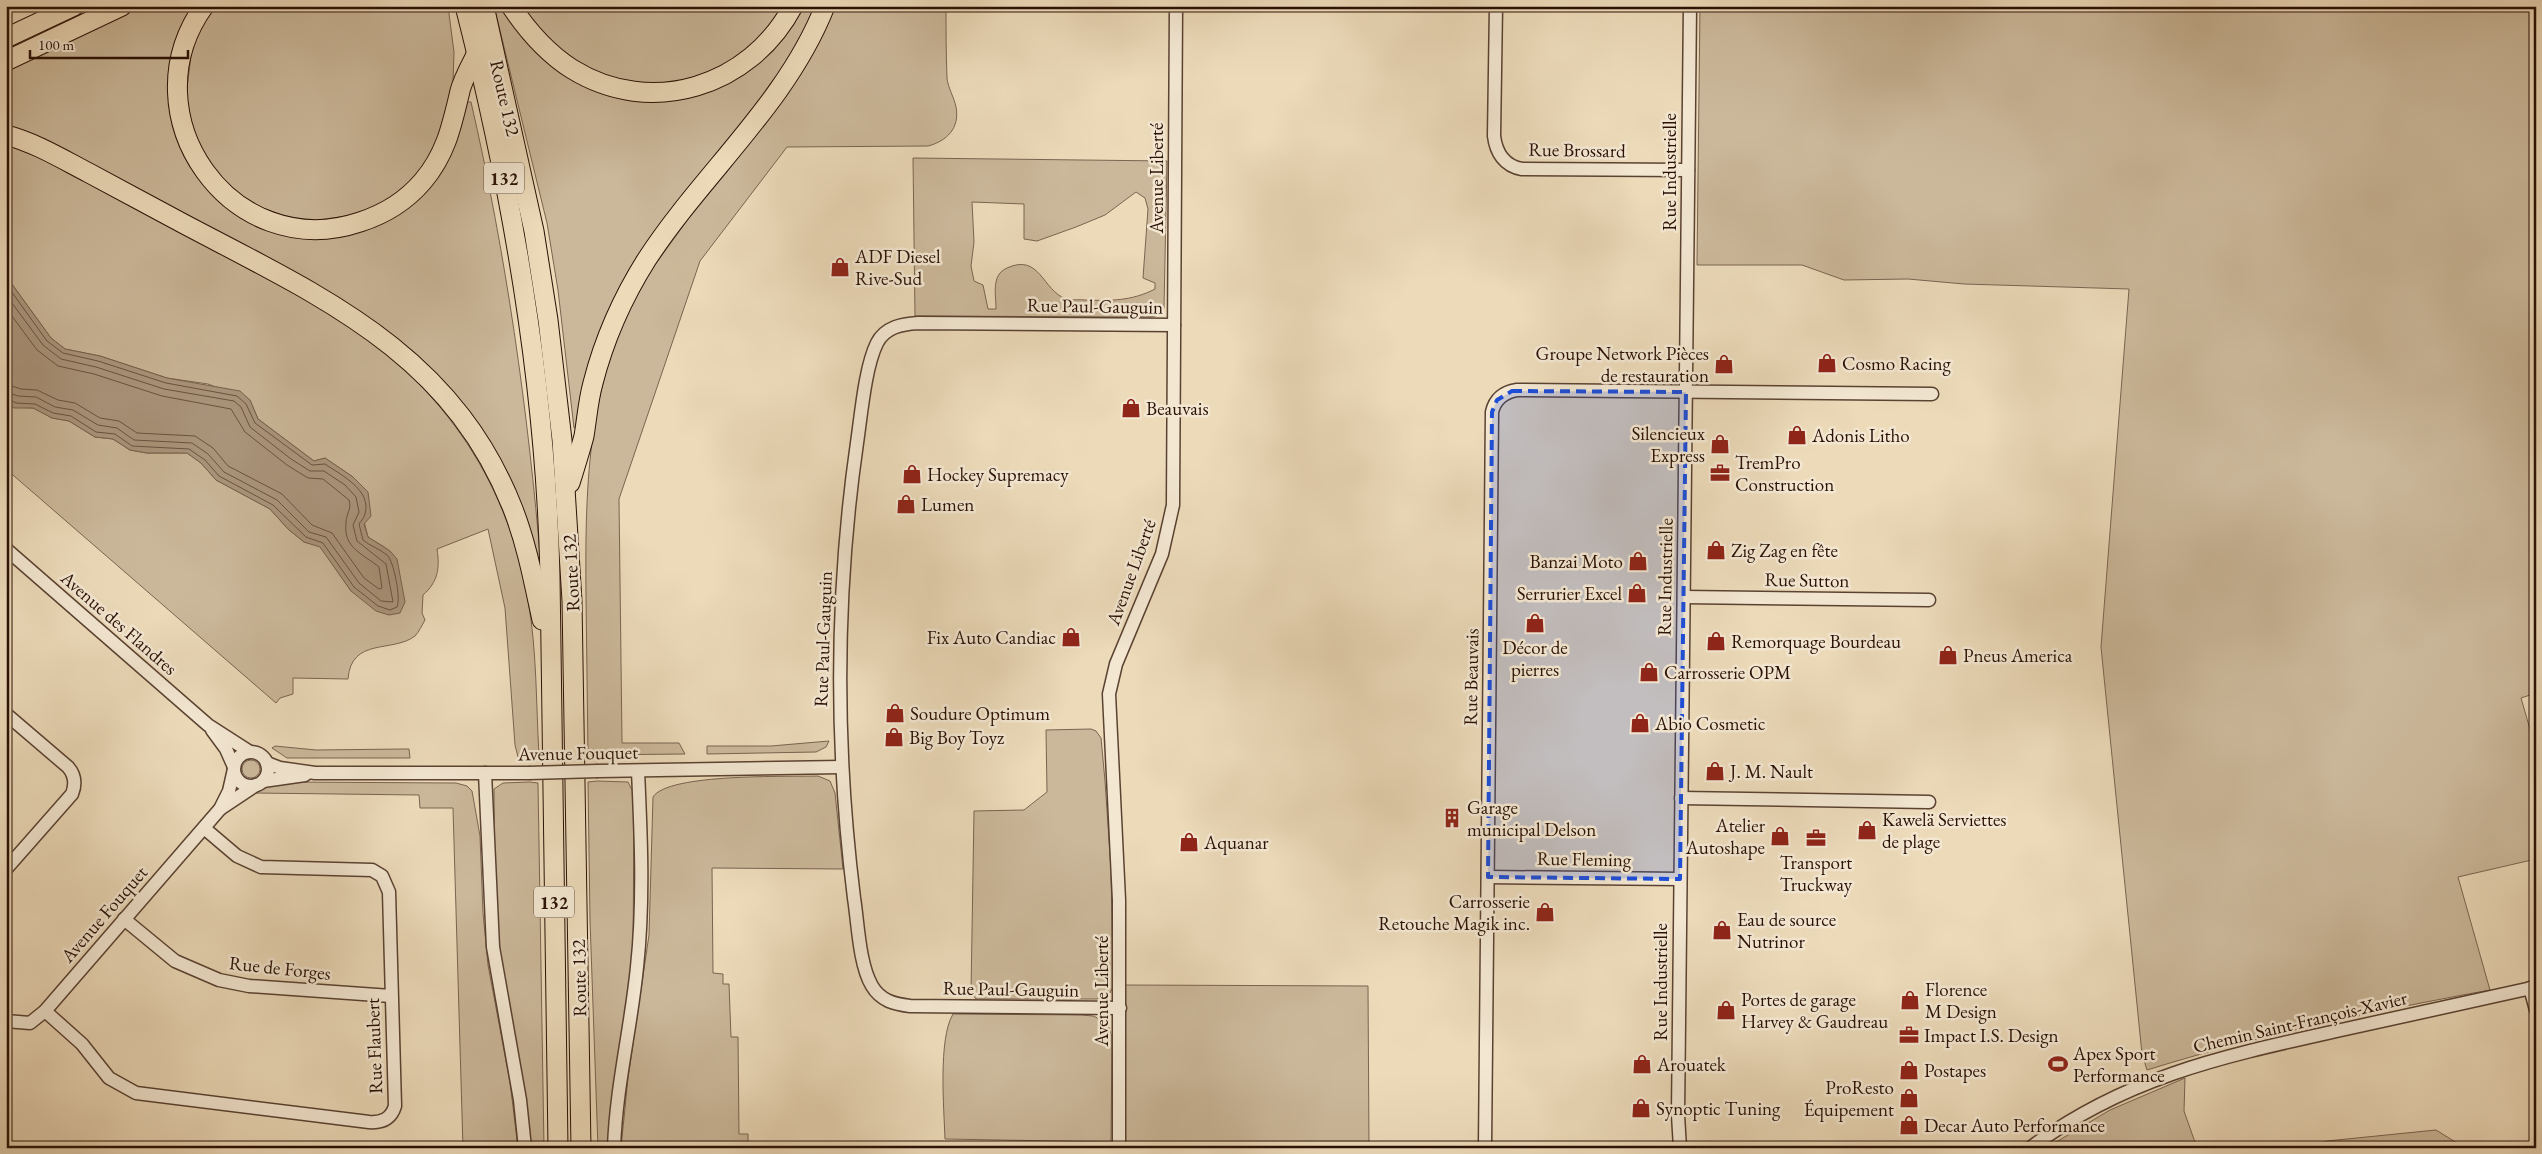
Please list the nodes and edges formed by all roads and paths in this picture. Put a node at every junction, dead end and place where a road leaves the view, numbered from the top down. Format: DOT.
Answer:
graph roads {
  1 [pos="74,6"];
  2 [pos="122,6"];
  3 [pos="204,6"];
  4 [pos="465,6"];
  5 [pos="484,6"];
  6 [pos="511,6"];
  7 [pos="793,6"];
  8 [pos="826,6"];
  9 [pos="1176,6"];
  10 [pos="1496,6"];
  11 [pos="1690,6"];
  12 [pos="6,38"];
  13 [pos="476,53"];
  14 [pos="6,61"];
  15 [pos="6,135"];
  16 [pos="1688,170"];
  17 [pos="1174,326"];
  18 [pos="1686,392"];
  19 [pos="1932,394"];
  20 [pos="567,496"];
  21 [pos="6,549"];
  22 [pos="1684,597"];
  23 [pos="1929,600"];
  24 [pos="550,656"];
  25 [pos="6,714"];
  26 [pos="208,725"];
  27 [pos="250,752"];
  28 [pos="267,762"];
  29 [pos="842,767"];
  30 [pos="234,768"];
  31 [pos="638,770"];
  32 [pos="315,773"];
  33 [pos="485,774"];
  34 [pos="260,783"];
  35 [pos="1681,798"];
  36 [pos="1929,802"];
  37 [pos="220,809"];
  38 [pos="204,828"];
  39 [pos="6,869"];
  40 [pos="1488,877"];
  41 [pos="1680,879"];
  42 [pos="124,920"];
  43 [pos="2533,988"];
  44 [pos="391,996"];
  45 [pos="1120,1008"];
  46 [pos="2536,1010"];
  47 [pos="45,1011"];
  48 [pos="6,1021"];
  49 [pos="525,1148"];
  50 [pos="558,1148"];
  51 [pos="581,1148"];
  52 [pos="614,1148"];
  53 [pos="1119,1148"];
  54 [pos="1485,1148"];
  55 [pos="1680,1148"];
  56 [pos="2030,1148"];
  1 -- 12 [label="highway"];
  2 -- 14 [label="highway"];
  3 -- 13 [label="highway"];
  4 -- 13 [label="highway, Route 132"];
  5 -- 20 [label="highway, Route 132 / 132"];
  6 -- 7 [label="highway"];
  8 -- 20 [label="highway"];
  9 -- 17 [label="street, Avenue Liberté"];
  10 -- 16 [label="street, Rue Brossard"];
  11 -- 16 [label="street, Rue Industrielle"];
  13 -- 24 [label="highway, Route 132 / 132"];
  15 -- 24 [label="highway"];
  16 -- 18 [label="street, Rue Industrielle"];
  17 -- 29 [label="street, Rue Paul-Gauguin"];
  17 -- 45 [label="street, Avenue Liberté"];
  18 -- 19 [label="street, Rue Beauvais"];
  18 -- 22 [label="street, Rue Industrielle"];
  18 -- 40 [label="street, Rue Beauvais"];
  20 -- 51 [label="highway, Route 132 / 132"];
  21 -- 26 [label="street, Avenue des Flandres"];
  22 -- 23 [label="street, Rue Sutton"];
  22 -- 35 [label="street, Rue Industrielle"];
  24 -- 50 [label="highway, Route 132 / 132"];
  25 -- 39 [label="street"];
  26 -- 27 [label="street, Avenue des Flandres"];
  26 -- 30 [label="street, Avenue des Flandres"];
  27 -- 28 [label="street"];
  27 -- 30 [label="street"];
  28 -- 32 [label="street, Avenue Fouquet"];
  28 -- 34 [label="street"];
  29 -- 31 [label="street, Avenue Fouquet"];
  29 -- 45 [label="street, Rue Paul-Gauguin"];
  30 -- 34 [label="street"];
  30 -- 37 [label="street, Avenue Fouquet"];
  31 -- 33 [label="street, Avenue Fouquet, bridge"];
  31 -- 52 [label="street"];
  32 -- 33 [label="street, Avenue Fouquet"];
  32 -- 34 [label="street, Avenue Fouquet"];
  33 -- 49 [label="street"];
  34 -- 37 [label="street, Avenue Fouquet"];
  35 -- 36 [label="street"];
  35 -- 41 [label="street, Rue Industrielle"];
  37 -- 38 [label="street, Avenue Fouquet"];
  38 -- 42 [label="street, Avenue Fouquet"];
  38 -- 44 [label="street, Rue Flaubert"];
  40 -- 41 [label="street, Rue Fleming"];
  40 -- 54 [label="street, Rue Beauvais"];
  41 -- 55 [label="street, Rue Industrielle"];
  42 -- 44 [label="street, Rue de Forges"];
  42 -- 47 [label="street, Avenue Fouquet"];
  43 -- 46 [label="street"];
  43 -- 56 [label="street, Chemin Saint-François-Xavier"];
  44 -- 47 [label="street, Rue Flaubert"];
  45 -- 53 [label="street, Avenue Liberté"];
  47 -- 48 [label="street, Avenue Fouquet"];
}
